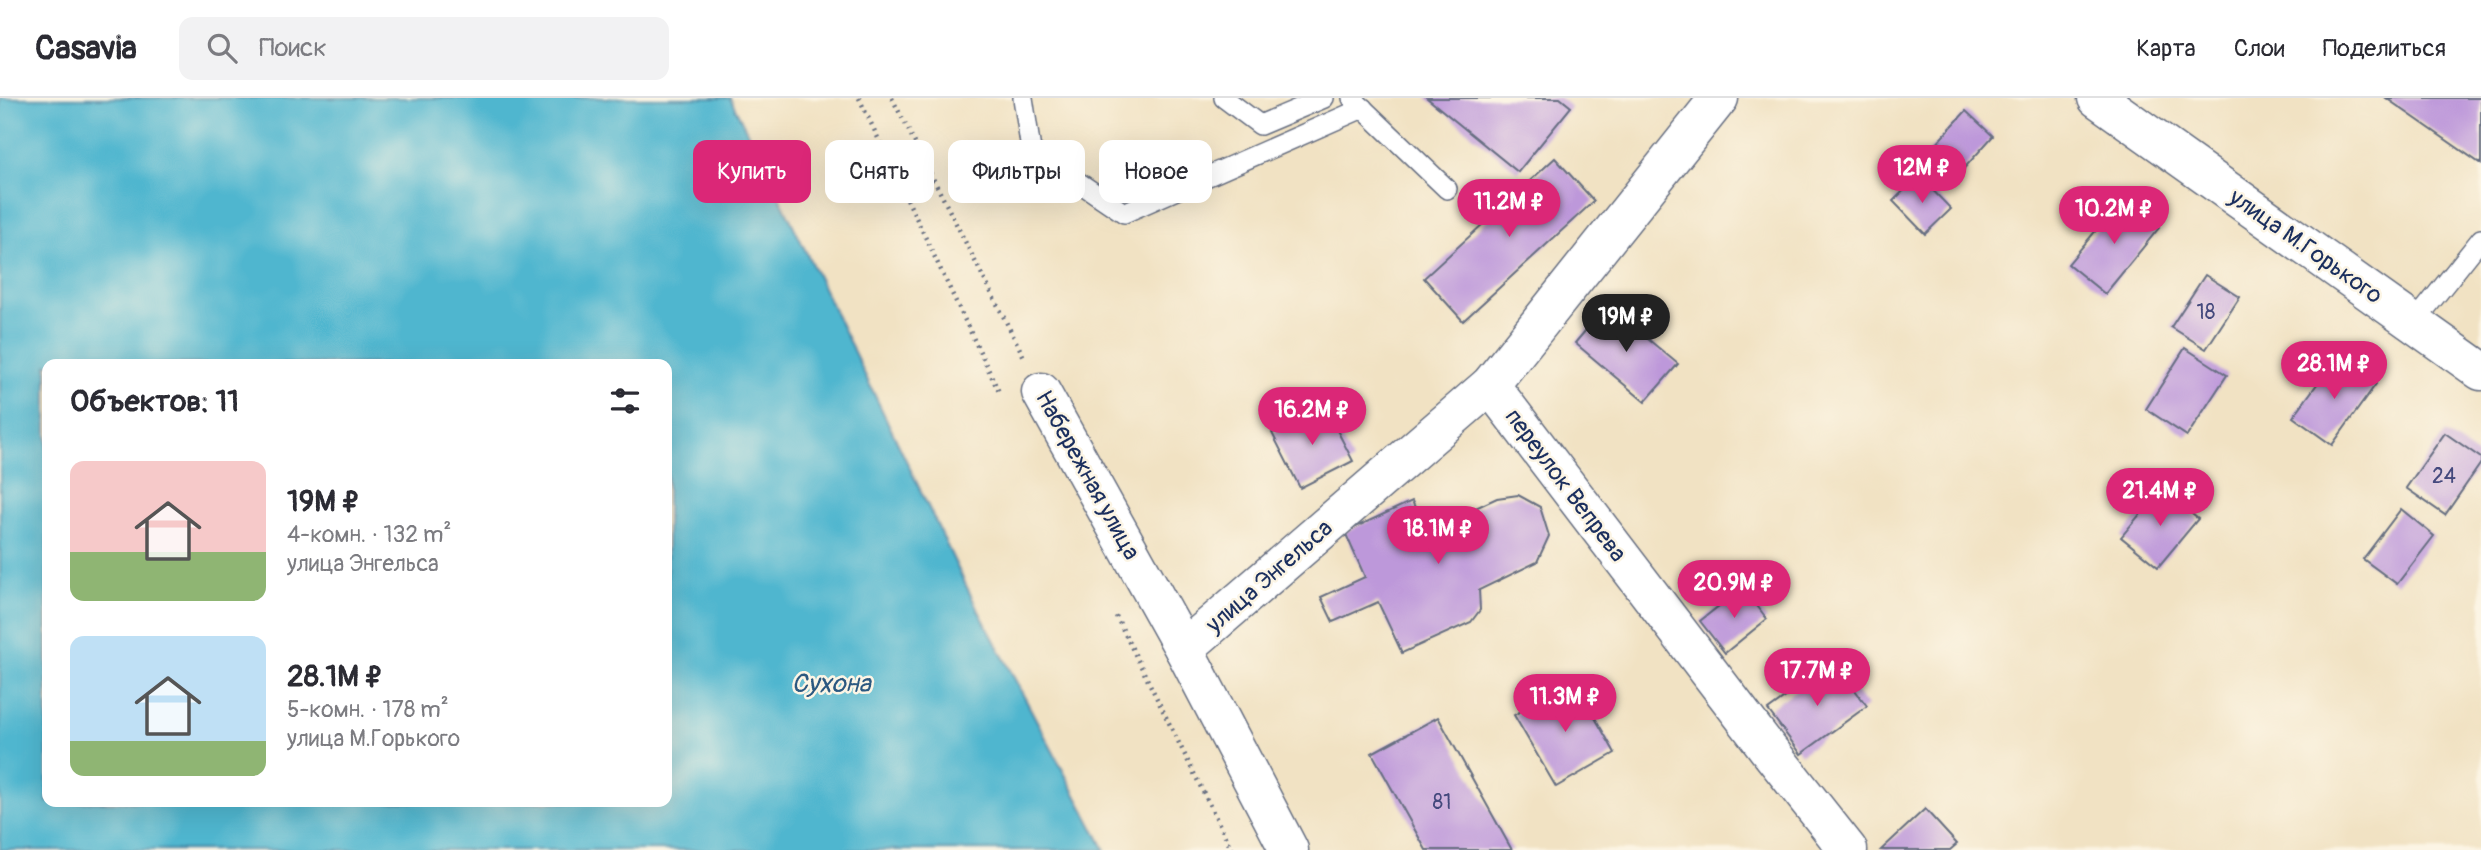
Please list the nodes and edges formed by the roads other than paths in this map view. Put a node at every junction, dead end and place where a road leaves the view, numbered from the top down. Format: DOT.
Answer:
graph roads {
  1 [pos="1023,98"];
  2 [pos="1224,98"];
  3 [pos="1324,98"];
  4 [pos="1719,98"];
  5 [pos="2097,98"];
  6 [pos="1357,103"];
  7 [pos="1447,189"];
  8 [pos="2481,239"];
  9 [pos="2414,323"];
  10 [pos="2481,370"];
  11 [pos="1490,385"];
  12 [pos="1041,392"];
  13 [pos="1184,649"];
  14 [pos="1289,850"];
  15 [pos="1847,850"];
  1 -- 6 [label="lane"];
  2 -- 3 [label="lane"];
  4 -- 11 [label="street, улица Энгельса"];
  5 -- 9 [label="street, улица М.Горького"];
  6 -- 7 [label="lane"];
  8 -- 9 [label="lane"];
  9 -- 10 [label="street, улица М.Горького"];
  11 -- 13 [label="street, улица Энгельса"];
  11 -- 15 [label="street, переулок Вепрева"];
  12 -- 13 [label="street, Набережная улица"];
  13 -- 14 [label="street, Набережная улица"];
}
